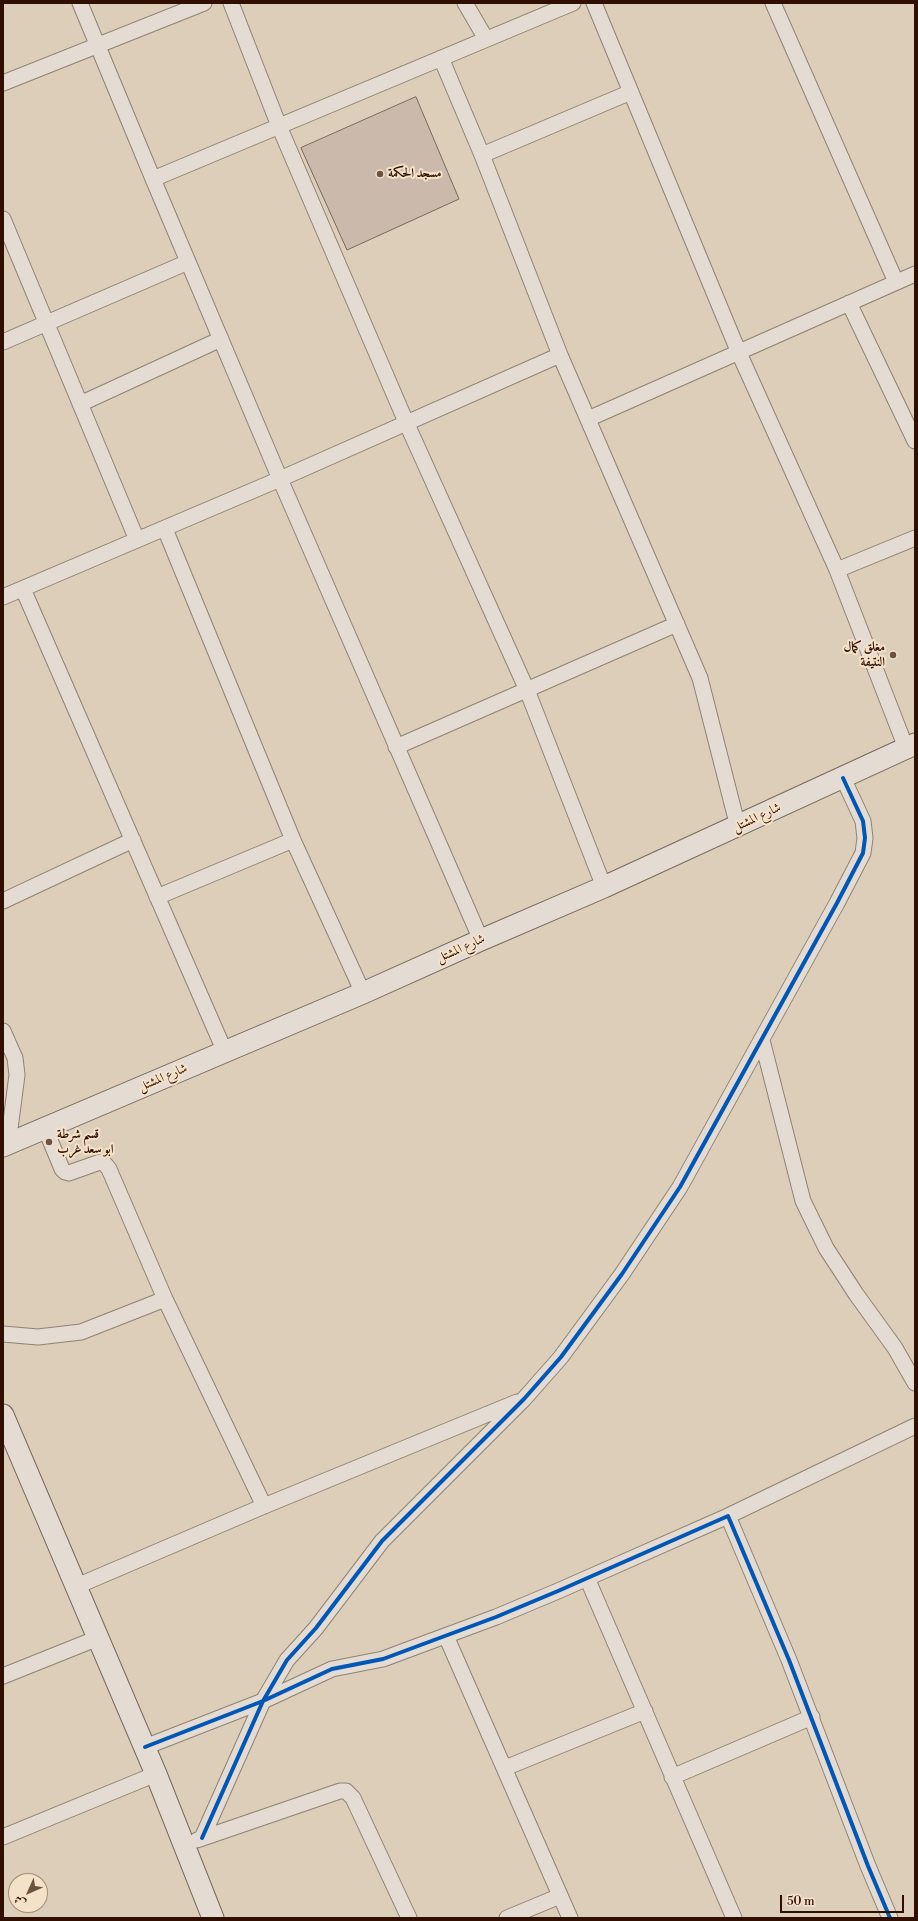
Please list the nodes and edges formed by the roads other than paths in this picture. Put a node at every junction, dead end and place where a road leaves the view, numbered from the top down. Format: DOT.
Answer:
graph roads {
  1 [pos="80,3"];
  2 [pos="204,3"];
  3 [pos="231,3"];
  4 [pos="465,3"];
  5 [pos="594,3"];
  6 [pos="773,3"];
  7 [pos="564,5"];
  8 [pos="486,39"];
  9 [pos="97,45"];
  10 [pos="441,58"];
  11 [pos="3,83"];
  12 [pos="631,92"];
  13 [pos="279,126"];
  14 [pos="482,155"];
  15 [pos="153,179"];
  16 [pos="3,219"];
  17 [pos="188,262"];
  18 [pos="915,274"];
  19 [pos="896,282"];
  20 [pos="849,303"];
  21 [pos="46,324"];
  22 [pos="221,339"];
  23 [pos="3,342"];
  24 [pos="739,352"];
  25 [pos="560,355"];
  26 [pos="80,404"];
  27 [pos="909,412"];
  28 [pos="588,419"];
  29 [pos="406,422"];
  30 [pos="915,441"];
  31 [pos="280,479"];
  32 [pos="165,529"];
  33 [pos="915,538"];
  34 [pos="137,540"];
  35 [pos="837,570"];
  36 [pos="23,589"];
  37 [pos="3,597"];
  38 [pos="677,624"];
  39 [pos="527,690"];
  40 [pos="911,746"];
  41 [pos="396,747"];
  42 [pos="843,778"];
  43 [pos="738,827"];
  44 [pos="133,840"];
  45 [pos="292,840"];
  46 [pos="604,887"];
  47 [pos="157,897"];
  48 [pos="3,901"];
  49 [pos="480,940"];
  50 [pos="363,993"];
  51 [pos="3,1031"];
  52 [pos="762,1040"];
  53 [pos="225,1052"];
  54 [pos="45,1128"];
  55 [pos="6,1145"];
  56 [pos="165,1299"];
  57 [pos="3,1334"];
  58 [pos="895,1348"];
  59 [pos="915,1359"];
  60 [pos="915,1383"];
  61 [pos="524,1399"];
  62 [pos="3,1415"];
  63 [pos="915,1426"];
  64 [pos="264,1506"];
  65 [pos="728,1516"];
  66 [pos="587,1578"];
  67 [pos="77,1586"];
  68 [pos="446,1636"];
  69 [pos="98,1638"];
  70 [pos="3,1676"];
  71 [pos="263,1701"];
  72 [pos="645,1711"];
  73 [pos="812,1717"];
  74 [pos="145,1747"];
  75 [pos="505,1768"];
  76 [pos="156,1774"];
  77 [pos="672,1776"];
  78 [pos="3,1837"];
  79 [pos="193,1841"];
  80 [pos="560,1896"];
  81 [pos="213,1918"];
  82 [pos="409,1918"];
  83 [pos="506,1918"];
  84 [pos="570,1918"];
  85 [pos="734,1918"];
  86 [pos="890,1918"];
  1 -- 9 [label="street"];
  2 -- 9 [label="street"];
  3 -- 13 [label="street"];
  4 -- 8 [label="street"];
  5 -- 12 [label="street"];
  6 -- 19 [label="street"];
  7 -- 8 [label="street"];
  8 -- 10 [label="street"];
  9 -- 11 [label="street"];
  9 -- 15 [label="street"];
  10 -- 13 [label="street"];
  10 -- 14 [label="street"];
  12 -- 14 [label="street"];
  12 -- 24 [label="street"];
  13 -- 15 [label="street"];
  13 -- 29 [label="street"];
  14 -- 25 [label="street"];
  15 -- 17 [label="street"];
  16 -- 21 [label="street"];
  17 -- 21 [label="street"];
  17 -- 22 [label="street"];
  18 -- 19 [label="street"];
  19 -- 20 [label="street"];
  20 -- 24 [label="street"];
  20 -- 27 [label="street"];
  21 -- 23 [label="street"];
  21 -- 26 [label="street"];
  22 -- 26 [label="street"];
  22 -- 31 [label="street"];
  24 -- 28 [label="street"];
  24 -- 35 [label="street"];
  25 -- 28 [label="street"];
  25 -- 29 [label="street"];
  26 -- 34 [label="street"];
  27 -- 30 [label="street"];
  28 -- 38 [label="street"];
  29 -- 31 [label="street"];
  29 -- 39 [label="street"];
  31 -- 32 [label="street"];
  31 -- 41 [label="street"];
  32 -- 34 [label="street"];
  32 -- 45 [label="street"];
  33 -- 35 [label="street"];
  34 -- 36 [label="street"];
  35 -- 40 [label="street"];
  36 -- 37 [label="street"];
  36 -- 44 [label="street"];
  38 -- 39 [label="street"];
  38 -- 43 [label="street"];
  39 -- 41 [label="street"];
  39 -- 46 [label="street"];
  40 -- 42 [label="street, شارع المشتل"];
  41 -- 49 [label="street"];
  42 -- 43 [label="street, شارع المشتل"];
  42 -- 52 [label="street"];
  43 -- 46 [label="street, شارع المشتل"];
  44 -- 47 [label="street"];
  44 -- 48 [label="street"];
  45 -- 47 [label="street"];
  45 -- 50 [label="street"];
  46 -- 49 [label="street, شارع المشتل"];
  47 -- 53 [label="street"];
  49 -- 50 [label="street, شارع المشتل"];
  50 -- 53 [label="street, شارع المشتل"];
  51 -- 55 [label="street"];
  52 -- 58 [label="street"];
  52 -- 61 [label="street"];
  53 -- 54 [label="street, شارع المشتل"];
  54 -- 55 [label="street, شارع المشتل"];
  54 -- 56 [label="street"];
  56 -- 57 [label="street"];
  56 -- 64 [label="street"];
  58 -- 59 [label="street"];
  58 -- 60 [label="street"];
  61 -- 64 [label="street"];
  61 -- 71 [label="street"];
  62 -- 67 [label="street"];
  63 -- 65 [label="street"];
  64 -- 67 [label="street"];
  65 -- 66 [label="street"];
  65 -- 73 [label="street"];
  66 -- 68 [label="street"];
  66 -- 72 [label="street"];
  67 -- 69 [label="street"];
  68 -- 71 [label="street"];
  68 -- 75 [label="street"];
  69 -- 70 [label="street"];
  69 -- 74 [label="street"];
  71 -- 74 [label="street"];
  71 -- 79 [label="street"];
  72 -- 75 [label="street"];
  72 -- 77 [label="street"];
  73 -- 77 [label="street"];
  73 -- 86 [label="street"];
  74 -- 76 [label="street"];
  75 -- 80 [label="street"];
  76 -- 78 [label="street"];
  76 -- 79 [label="street"];
  77 -- 85 [label="street"];
  79 -- 81 [label="street"];
  79 -- 82 [label="street"];
  80 -- 83 [label="street"];
  80 -- 84 [label="street"];
}
